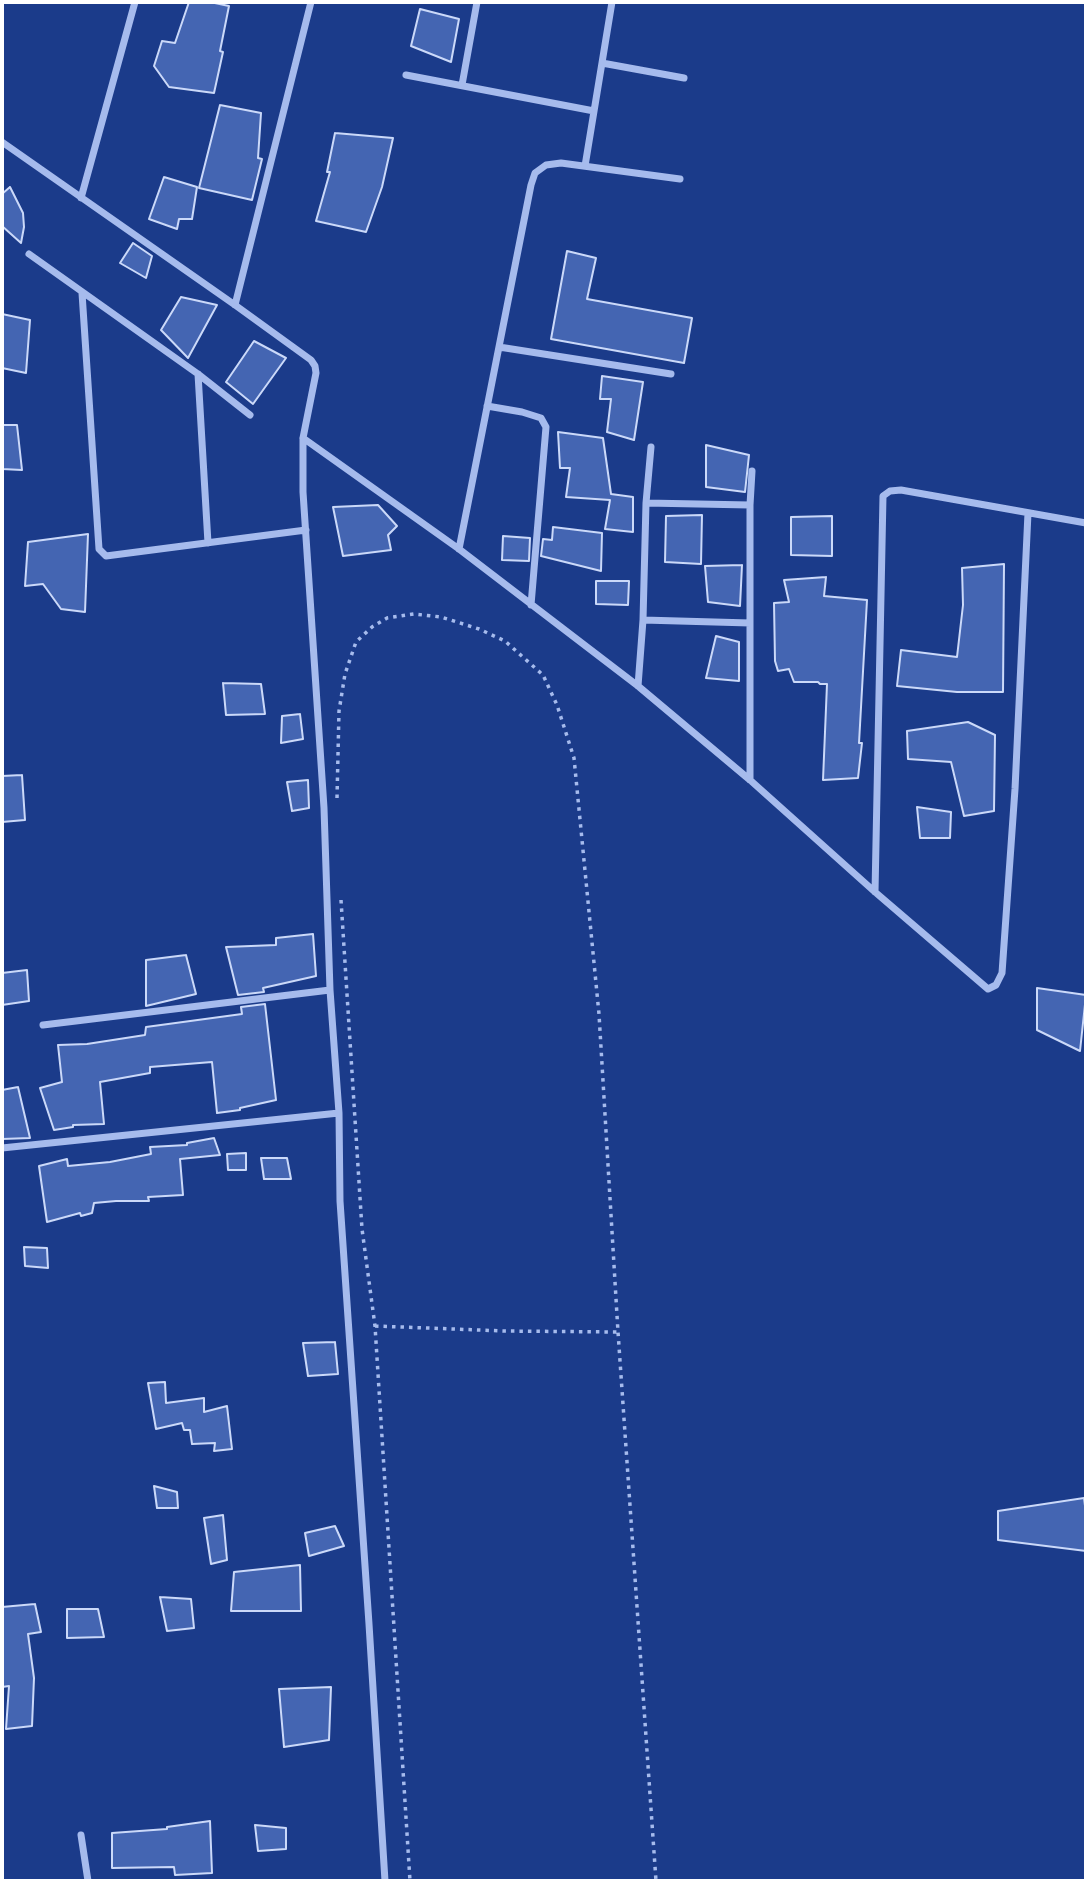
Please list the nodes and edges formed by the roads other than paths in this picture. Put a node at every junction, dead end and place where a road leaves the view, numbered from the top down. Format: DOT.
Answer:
graph roads {
  1 [pos="135,2"];
  2 [pos="311,2"];
  3 [pos="477,2"];
  4 [pos="612,2"];
  5 [pos="602,62"];
  6 [pos="406,75"];
  7 [pos="684,78"];
  8 [pos="462,85"];
  9 [pos="594,111"];
  10 [pos="2,142"];
  11 [pos="585,166"];
  12 [pos="680,179"];
  13 [pos="80,198"];
  14 [pos="29,254"];
  15 [pos="82,293"];
  16 [pos="235,305"];
  17 [pos="499,347"];
  18 [pos="198,374"];
  19 [pos="671,374"];
  20 [pos="487,406"];
  21 [pos="250,415"];
  22 [pos="303,438"];
  23 [pos="651,447"];
  24 [pos="752,471"];
  25 [pos="646,503"];
  26 [pos="750,505"];
  27 [pos="1028,513"];
  28 [pos="1086,523"];
  29 [pos="306,530"];
  30 [pos="208,543"];
  31 [pos="459,549"];
  32 [pos="531,605"];
  33 [pos="643,620"];
  34 [pos="750,623"];
  35 [pos="638,686"];
  36 [pos="750,780"];
  37 [pos="874,892"];
  38 [pos="330,990"];
  39 [pos="43,1025"];
  40 [pos="339,1112"];
  41 [pos="2,1148"];
  42 [pos="81,1835"];
  43 [pos="88,1881"];
  44 [pos="385,1881"];
  1 -- 13 [label="street"];
  2 -- 16 [label="street"];
  3 -- 8 [label="street"];
  4 -- 5 [label="street"];
  5 -- 7 [label="street"];
  5 -- 9 [label="street"];
  6 -- 8 [label="street"];
  8 -- 9 [label="street"];
  9 -- 11 [label="street"];
  10 -- 13 [label="street"];
  11 -- 12 [label="street"];
  11 -- 17 [label="street"];
  13 -- 16 [label="street"];
  14 -- 15 [label="street"];
  15 -- 18 [label="street"];
  15 -- 30 [label="street"];
  16 -- 22 [label="street"];
  17 -- 19 [label="street"];
  17 -- 20 [label="street"];
  18 -- 21 [label="street"];
  18 -- 30 [label="street"];
  20 -- 31 [label="street"];
  20 -- 32 [label="street"];
  22 -- 29 [label="street"];
  22 -- 31 [label="street"];
  23 -- 25 [label="street"];
  24 -- 26 [label="street"];
  25 -- 26 [label="street"];
  25 -- 33 [label="street"];
  26 -- 34 [label="street"];
  27 -- 28 [label="street"];
  27 -- 37 [label="street"];
  27 -- 37 [label="street"];
  29 -- 30 [label="street"];
  29 -- 38 [label="street"];
  31 -- 32 [label="street"];
  32 -- 35 [label="street"];
  33 -- 34 [label="street"];
  33 -- 35 [label="street"];
  34 -- 36 [label="street"];
  35 -- 36 [label="street"];
  36 -- 37 [label="street"];
  38 -- 39 [label="street"];
  38 -- 40 [label="street"];
  40 -- 41 [label="street"];
  40 -- 44 [label="street"];
  42 -- 43 [label="street"];
}
